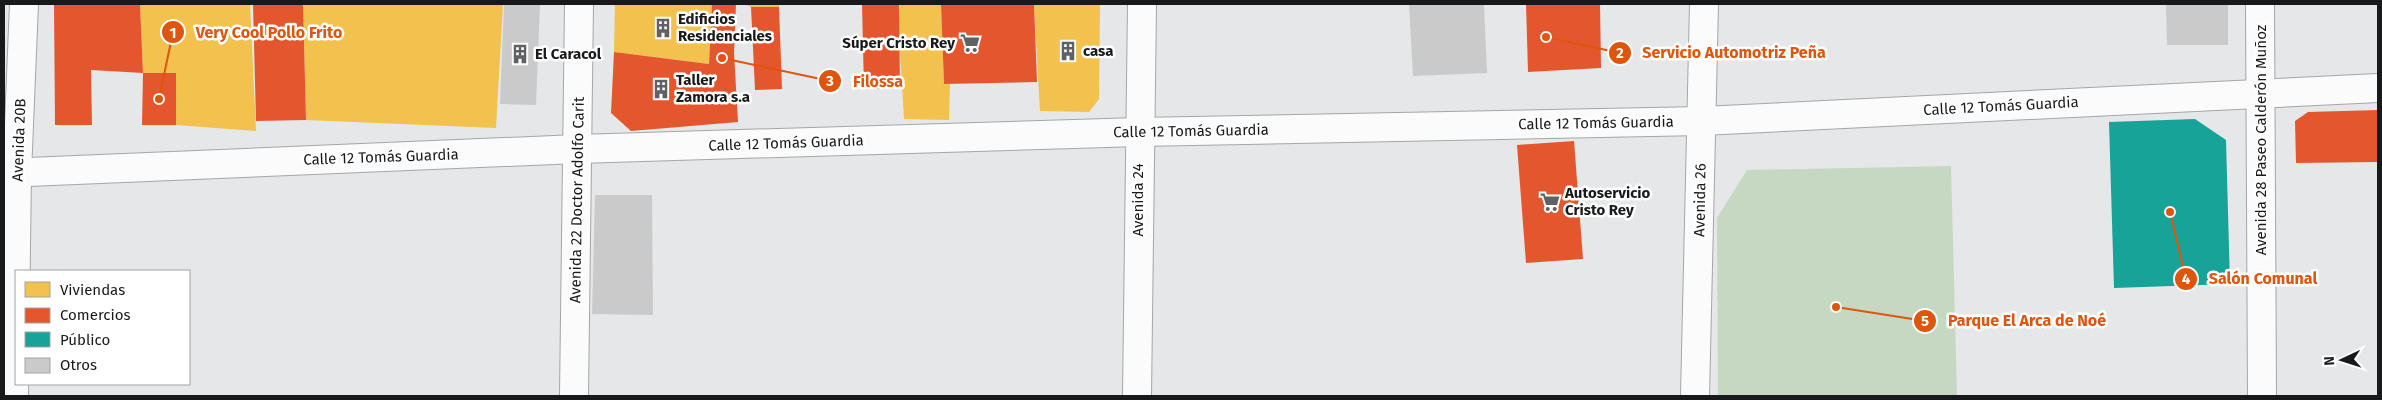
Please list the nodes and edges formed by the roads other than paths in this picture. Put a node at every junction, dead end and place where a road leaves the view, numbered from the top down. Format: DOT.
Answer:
graph roads {
  1 [pos="24,4"];
  2 [pos="579,4"];
  3 [pos="1142,4"];
  4 [pos="1704,4"];
  5 [pos="2260,4"];
  6 [pos="2378,88"];
  7 [pos="2261,92"];
  8 [pos="1702,121"];
  9 [pos="1139,132"];
  10 [pos="578,149"];
  11 [pos="10,173"];
  12 [pos="14,396"];
  13 [pos="574,396"];
  14 [pos="1137,396"];
  15 [pos="1695,396"];
  16 [pos="2262,396"];
  1 -- 11 [label="street, Avenida 20B"];
  2 -- 10 [label="street, Avenida 22 Doctor Adolfo Carit"];
  3 -- 9 [label="street, Avenida 24"];
  4 -- 8 [label="street, Avenida 26"];
  5 -- 7 [label="street, Avenida 28 Paseo Calderón Muñoz"];
  6 -- 7 [label="street, Calle 12 Tomás Guardia"];
  7 -- 8 [label="street, Calle 12 Tomás Guardia"];
  7 -- 16 [label="street, Avenida 28 Paseo Calderón Muñoz"];
  8 -- 9 [label="street, Calle 12 Tomás Guardia"];
  8 -- 15 [label="street, Avenida 26"];
  9 -- 10 [label="street, Calle 12 Tomás Guardia"];
  9 -- 14 [label="street, Avenida 24"];
  10 -- 11 [label="street, Calle 12 Tomás Guardia"];
  10 -- 13 [label="street, Avenida 22 Doctor Adolfo Carit"];
  11 -- 12 [label="street, Avenida 20B"];
}
